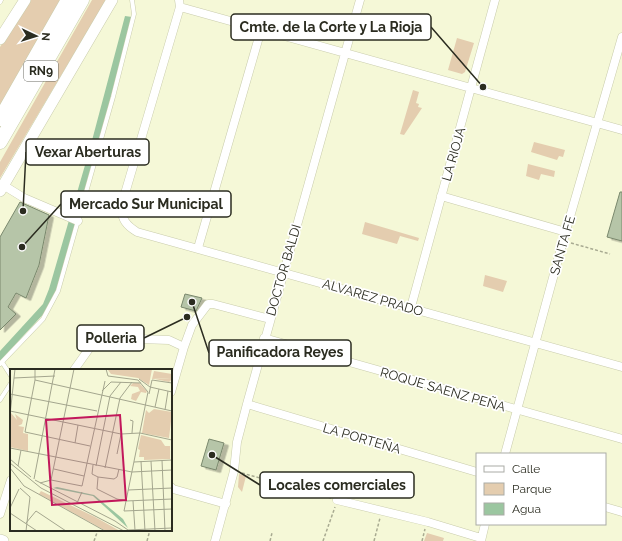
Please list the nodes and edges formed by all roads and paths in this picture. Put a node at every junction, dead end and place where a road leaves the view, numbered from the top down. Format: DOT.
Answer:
graph roads {
  1 [pos="25,0"];
  2 [pos="68,0"];
  3 [pos="82,0"];
  4 [pos="112,0"];
  5 [pos="132,0"];
  6 [pos="360,0"];
  7 [pos="494,0"];
  8 [pos="179,3"];
  9 [pos="261,30"];
  10 [pos="0,37"];
  11 [pos="622,37"];
  12 [pos="345,52"];
  13 [pos="471,88"];
  14 [pos="0,118"];
  15 [pos="597,122"];
  16 [pos="622,130"];
  17 [pos="0,142"];
  18 [pos="1,188"];
  19 [pos="441,196"];
  20 [pos="78,221"];
  21 [pos="566,232"];
  22 [pos="563,241"];
  23 [pos="198,248"];
  24 [pos="610,254"];
  25 [pos="283,272"];
  26 [pos="411,307"];
  27 [pos="270,319"];
  28 [pos="264,338"];
  29 [pos="535,343"];
  30 [pos="184,347"];
  31 [pos="1,363"];
  32 [pos="622,367"];
  33 [pos="75,369"];
  34 [pos="10,375"];
  35 [pos="10,385"];
  36 [pos="172,389"];
  37 [pos="0,400"];
  38 [pos="247,404"];
  39 [pos="517,410"];
  40 [pos="622,440"];
  41 [pos="505,453"];
  42 [pos="234,471"];
  43 [pos="476,472"];
  44 [pos="10,483"];
  45 [pos="172,488"];
  46 [pos="337,500"];
  47 [pos="226,504"];
  48 [pos="606,508"];
  49 [pos="382,512"];
  50 [pos="622,512"];
  51 [pos="0,514"];
  52 [pos="428,522"];
  53 [pos="485,525"];
  54 [pos="98,531"];
  55 [pos="150,531"];
  56 [pos="272,533"];
  57 [pos="481,539"];
  58 [pos="94,541"];
  59 [pos="147,541"];
  60 [pos="215,541"];
  61 [pos="270,541"];
  62 [pos="324,541"];
  63 [pos="374,541"];
  64 [pos="422,541"];
  1 -- 10 [label="street"];
  2 -- 14 [label="highway, RN9"];
  3 -- 17 [label="highway, RN9"];
  4 -- 18 [label="street"];
  5 -- 20 [label="lane"];
  6 -- 12 [label="street, DOCTOR BALDI"];
  7 -- 13 [label="street, LA RIOJA"];
  8 -- 9 [label="street"];
  8 -- 23 [label="street, ALVAREZ PRADO"];
  9 -- 12 [label="street"];
  9 -- 23 [label="street"];
  11 -- 15 [label="street, SANTA FE"];
  12 -- 13 [label="street"];
  12 -- 25 [label="street, DOCTOR BALDI"];
  13 -- 15 [label="street"];
  13 -- 19 [label="street, LA RIOJA"];
  15 -- 16 [label="street"];
  15 -- 21 [label="street, SANTA FE"];
  18 -- 20 [label="street"];
  19 -- 21 [label="street"];
  19 -- 26 [label="street, LA RIOJA"];
  20 -- 31 [label="lane"];
  21 -- 22 [label="street, SANTA FE"];
  22 -- 24 [label="path"];
  22 -- 29 [label="street, SANTA FE"];
  23 -- 25 [label="street, ALVAREZ PRADO"];
  25 -- 26 [label="street, ALVAREZ PRADO"];
  25 -- 27 [label="street, DOCTOR BALDI"];
  26 -- 29 [label="street, ALVAREZ PRADO"];
  27 -- 28 [label="street, DOCTOR BALDI"];
  27 -- 30 [label="street"];
  28 -- 38 [label="street, DOCTOR BALDI"];
  28 -- 39 [label="street, ROQUE SAENZ PEÑA"];
  29 -- 32 [label="street, ALVAREZ PRADO"];
  29 -- 39 [label="street, SANTA FE"];
  30 -- 33 [label="street"];
  30 -- 36 [label="street"];
  31 -- 34 [label="lane"];
  35 -- 37 [label="lane"];
  38 -- 42 [label="street, DOCTOR BALDI"];
  38 -- 43 [label="street, LA PORTEÑA"];
  39 -- 40 [label="street, ROQUE SAENZ PEÑA"];
  39 -- 41 [label="street, SANTA FE"];
  42 -- 46 [label="path"];
  42 -- 47 [label="street, DOCTOR BALDI"];
  44 -- 51 [label="street"];
  45 -- 47 [label="street"];
  46 -- 49 [label="street"];
  46 -- 62 [label="path"];
  47 -- 60 [label="street, DOCTOR BALDI"];
  48 -- 50 [label="street"];
  49 -- 52 [label="street"];
  49 -- 63 [label="path"];
  52 -- 57 [label="street"];
  52 -- 64 [label="path"];
  53 -- 57 [label="street"];
  54 -- 58 [label="path"];
  55 -- 59 [label="path"];
  56 -- 61 [label="path"];
}
